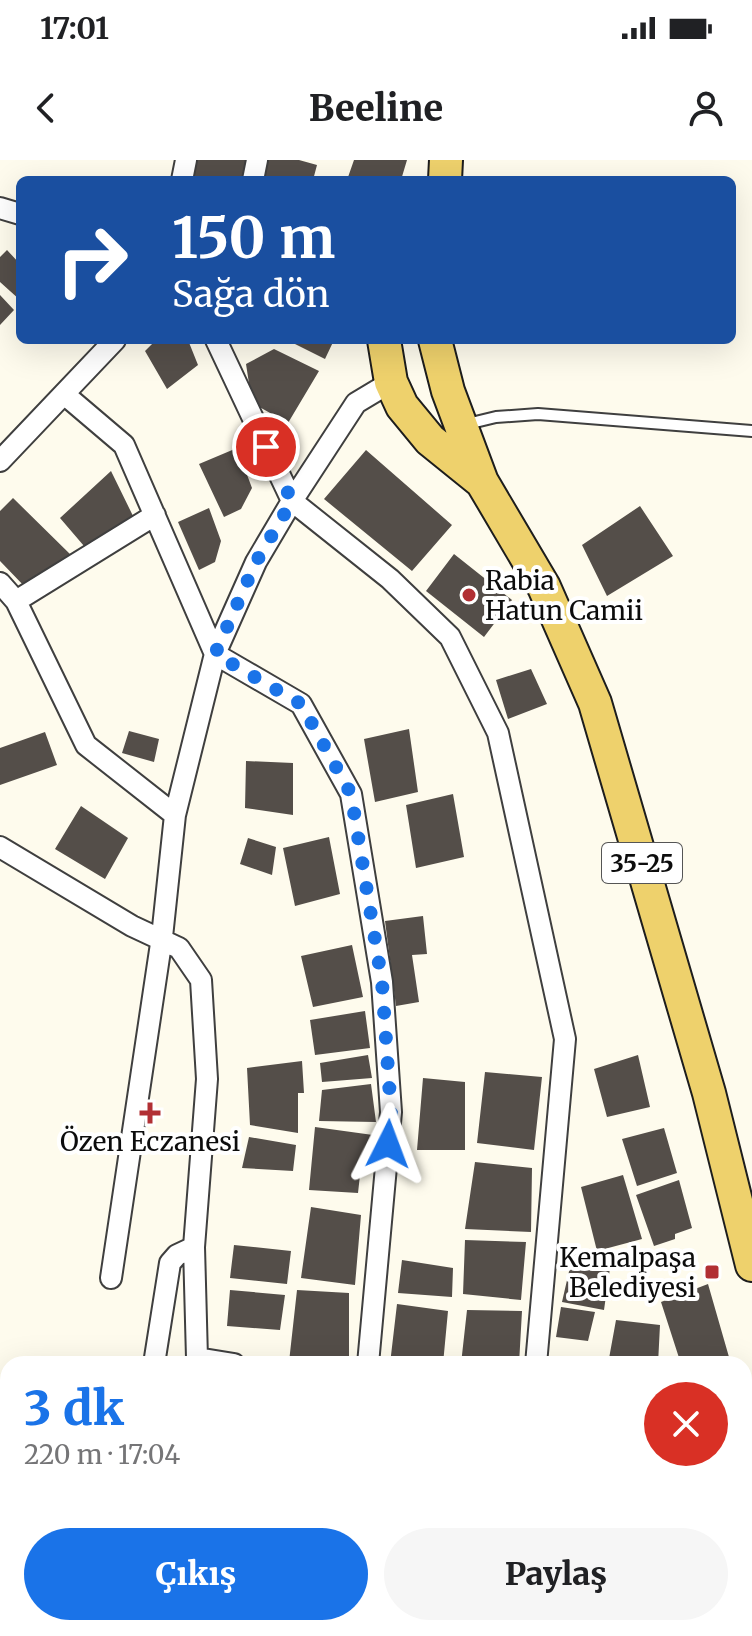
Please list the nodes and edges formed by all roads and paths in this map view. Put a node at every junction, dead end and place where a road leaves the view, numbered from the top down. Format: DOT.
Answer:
graph roads {
  1 [pos="111,344"];
  2 [pos="218,344"];
  3 [pos="385,344"];
  4 [pos="438,354"];
  5 [pos="391,382"];
  6 [pos="64,394"];
  7 [pos="461,426"];
  8 [pos="752,431"];
  9 [pos="0,461"];
  10 [pos="482,482"];
  11 [pos="292,501"];
  12 [pos="155,515"];
  13 [pos="0,583"];
  14 [pos="16,601"];
  15 [pos="215,654"];
  16 [pos="175,815"];
  17 [pos="0,847"];
  18 [pos="162,937"];
  19 [pos="194,1247"];
  20 [pos="752,1265"];
  21 [pos="111,1278"];
  22 [pos="155,1356"];
  23 [pos="197,1356"];
  24 [pos="369,1356"];
  25 [pos="537,1356"];
  1 -- 6 [label="street"];
  2 -- 11 [label="street"];
  3 -- 5 [label="main road, 35-25"];
  4 -- 5 [label="main road"];
  4 -- 7 [label="main road, 35-25"];
  5 -- 10 [label="main road, 35-25"];
  5 -- 11 [label="street"];
  6 -- 9 [label="street"];
  6 -- 12 [label="street"];
  7 -- 8 [label="lane"];
  7 -- 10 [label="main road, 35-25"];
  10 -- 20 [label="main road, 35-25"];
  11 -- 15 [label="street"];
  11 -- 25 [label="street"];
  12 -- 14 [label="street"];
  12 -- 15 [label="street"];
  13 -- 14 [label="street"];
  14 -- 16 [label="street"];
  15 -- 16 [label="street"];
  15 -- 24 [label="street"];
  16 -- 18 [label="street"];
  17 -- 18 [label="street"];
  18 -- 19 [label="street"];
  18 -- 21 [label="street"];
  19 -- 22 [label="street"];
  19 -- 23 [label="street"];
}
